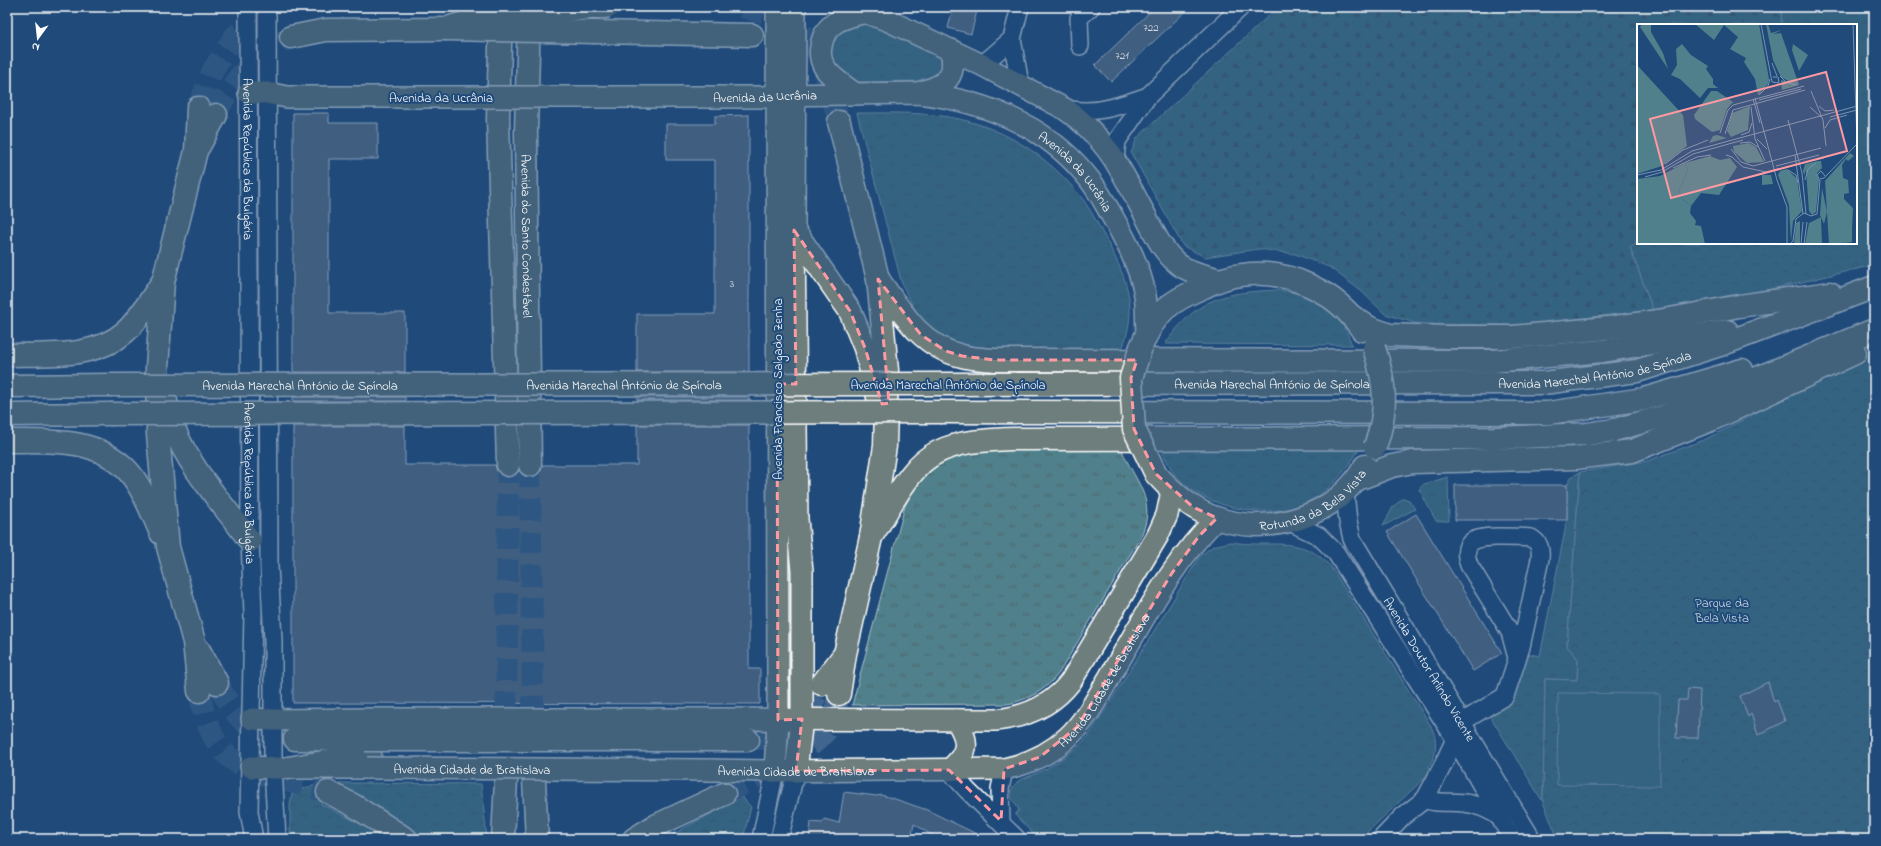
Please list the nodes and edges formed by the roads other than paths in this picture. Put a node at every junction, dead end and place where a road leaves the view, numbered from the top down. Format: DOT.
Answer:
graph roads {
  1 [pos="248,7"];
  2 [pos="267,7"];
  3 [pos="501,7"];
  4 [pos="529,7"];
  5 [pos="609,7"];
  6 [pos="777,7"];
  7 [pos="795,7"];
  8 [pos="1020,7"];
  9 [pos="1091,7"];
  10 [pos="1241,7"];
  11 [pos="858,9"];
  12 [pos="444,29"];
  13 [pos="752,35"];
  14 [pos="291,37"];
  15 [pos="1012,40"];
  16 [pos="1080,46"];
  17 [pos="951,50"];
  18 [pos="982,65"];
  19 [pos="1020,84"];
  20 [pos="258,93"];
  21 [pos="918,93"];
  22 [pos="855,94"];
  23 [pos="786,95"];
  24 [pos="1148,96"];
  25 [pos="1065,109"];
  26 [pos="207,111"];
  27 [pos="839,122"];
  28 [pos="1115,159"];
  29 [pos="794,230"];
  30 [pos="878,279"];
  31 [pos="1221,280"];
  32 [pos="163,282"];
  33 [pos="1872,287"];
  34 [pos="1354,317"];
  35 [pos="1874,321"];
  36 [pos="1775,324"];
  37 [pos="1874,330"];
  38 [pos="1144,339"];
  39 [pos="1874,344"];
  40 [pos="7,355"];
  41 [pos="156,368"];
  42 [pos="7,386"];
  43 [pos="7,415"];
  44 [pos="7,440"];
  45 [pos="885,446"];
  46 [pos="508,465"];
  47 [pos="530,465"];
  48 [pos="1352,486"];
  49 [pos="1172,492"];
  50 [pos="1217,518"];
  51 [pos="1288,521"];
  52 [pos="871,537"];
  53 [pos="250,541"];
  54 [pos="168,547"];
  55 [pos="1532,597"];
  56 [pos="1496,610"];
  57 [pos="1517,658"];
  58 [pos="208,687"];
  59 [pos="831,689"];
  60 [pos="252,719"];
  61 [pos="802,719"];
  62 [pos="273,720"];
  63 [pos="778,720"];
  64 [pos="956,720"];
  65 [pos="1462,722"];
  66 [pos="722,729"];
  67 [pos="295,739"];
  68 [pos="1455,739"];
  69 [pos="748,740"];
  70 [pos="367,745"];
  71 [pos="250,767"];
  72 [pos="281,768"];
  73 [pos="1004,769"];
  74 [pos="949,770"];
  75 [pos="775,771"];
  76 [pos="796,771"];
  77 [pos="506,780"];
  78 [pos="534,780"];
  79 [pos="328,792"];
  80 [pos="724,794"];
  81 [pos="1425,799"];
  82 [pos="1499,816"];
  83 [pos="1001,821"];
  84 [pos="254,839"];
  85 [pos="277,839"];
  86 [pos="406,839"];
  87 [pos="503,839"];
  88 [pos="538,839"];
  89 [pos="634,839"];
  90 [pos="760,839"];
  91 [pos="779,839"];
  92 [pos="1018,839"];
  93 [pos="1381,839"];
  94 [pos="1512,839"];
  95 [pos="1532,839"];
  1 -- 20 [label="street, Avenida República da Bulgária"];
  2 -- 20 [label="street, Avenida República da Bulgária"];
  3 -- 46 [label="highway, Avenida do Santo Condestável"];
  4 -- 47 [label="highway, Avenida do Santo Condestável"];
  5 -- 12 [label="main road, bridge"];
  6 -- 23 [label="main road, Avenida Francisco Salgado Zenha"];
  7 -- 23 [label="main road, Avenida Francisco Salgado Zenha"];
  8 -- 15 [label="street"];
  9 -- 16 [label="street"];
  10 -- 24 [label="street"];
  11 -- 17 [label="main road"];
  11 -- 22 [label="main road"];
  12 -- 13 [label="highway, bridge"];
  12 -- 14 [label="highway"];
  15 -- 18 [label="street"];
  15 -- 19 [label="street"];
  17 -- 18 [label="main road"];
  17 -- 21 [label="main road"];
  18 -- 19 [label="main road"];
  19 -- 25 [label="main road"];
  20 -- 23 [label="main road, Avenida da Ucrânia, bridge"];
  20 -- 53 [label="street, Avenida República da Bulgária"];
  20 -- 62 [label="street, Avenida República da Bulgária"];
  21 -- 22 [label="main road, Avenida da Ucrânia"];
  21 -- 38 [label="main road, Avenida da Ucrânia"];
  22 -- 23 [label="main road, Avenida da Ucrânia"];
  23 -- 29 [label="main road, Avenida Francisco Salgado Zenha"];
  23 -- 63 [label="main road, Avenida Francisco Salgado Zenha"];
  24 -- 25 [label="street"];
  24 -- 28 [label="street"];
  25 -- 28 [label="main road"];
  26 -- 32 [label="highway"];
  27 -- 30 [label="highway"];
  28 -- 31 [label="main road"];
  29 -- 45 [label="highway"];
  29 -- 61 [label="main road, Avenida Francisco Salgado Zenha"];
  30 -- 36 [label="highway"];
  30 -- 45 [label="highway"];
  31 -- 34 [label="highway, Rotunda da Bela Vista"];
  31 -- 38 [label="highway, Rotunda da Bela Vista"];
  32 -- 40 [label="highway"];
  32 -- 41 [label="highway"];
  33 -- 34 [label="highway"];
  33 -- 36 [label="highway, Avenida Marechal António de Spínola"];
  34 -- 48 [label="highway, Rotunda da Bela Vista, bridge"];
  35 -- 43 [label="highway, bridge"];
  36 -- 42 [label="highway, Avenida Marechal António de Spínola, bridge"];
  37 -- 52 [label="highway"];
  38 -- 49 [label="highway, Rotunda da Bela Vista, bridge"];
  39 -- 48 [label="highway"];
  41 -- 53 [label="highway"];
  41 -- 54 [label="highway"];
  44 -- 54 [label="highway"];
  45 -- 52 [label="highway"];
  48 -- 51 [label="highway, Rotunda da Bela Vista"];
  48 -- 65 [label="street, Avenida Doutor Arlindo Vicente"];
  49 -- 50 [label="highway, Rotunda da Bela Vista"];
  49 -- 64 [label="main road, Avenida Cidade de Bratislava"];
  50 -- 51 [label="highway, Rotunda da Bela Vista"];
  50 -- 73 [label="main road, Avenida Cidade de Bratislava"];
  51 -- 68 [label="street, Avenida Doutor Arlindo Vicente"];
  52 -- 59 [label="highway"];
  53 -- 60 [label="street, Avenida República da Bulgária"];
  54 -- 58 [label="highway"];
  55 -- 56 [label="street"];
  55 -- 56 [label="street"];
  55 -- 57 [label="street"];
  56 -- 57 [label="street"];
  57 -- 65 [label="street"];
  60 -- 62 [label="main road, Avenida Cidade de Bratislava"];
  60 -- 71 [label="street, Avenida República da Bulgária"];
  61 -- 63 [label="main road, Avenida Cidade de Bratislava"];
  61 -- 64 [label="main road, Avenida Cidade de Bratislava"];
  61 -- 76 [label="main road, Avenida Francisco Salgado Zenha"];
  62 -- 70 [label="main road, Avenida Cidade de Bratislava"];
  62 -- 72 [label="street, Avenida República da Bulgária"];
  63 -- 66 [label="main road, Avenida Cidade de Bratislava"];
  63 -- 75 [label="main road, Avenida Francisco Salgado Zenha"];
  64 -- 74 [label="main road"];
  65 -- 95 [label="street, Avenida Doutor Arlindo Vicente"];
  66 -- 69 [label="highway"];
  66 -- 70 [label="main road, Avenida Cidade de Bratislava, bridge"];
  66 -- 70 [label="highway, bridge"];
  67 -- 70 [label="highway"];
  68 -- 81 [label="street"];
  68 -- 82 [label="street, Avenida Doutor Arlindo Vicente"];
  70 -- 72 [label="highway"];
  70 -- 75 [label="main road, Avenida Cidade de Bratislava, bridge"];
  71 -- 72 [label="main road"];
  71 -- 84 [label="street, Avenida República da Bulgária"];
  72 -- 85 [label="street, Avenida República da Bulgária"];
  73 -- 74 [label="main road, Avenida Cidade de Bratislava"];
  73 -- 83 [label="street"];
  74 -- 76 [label="main road, Avenida Cidade de Bratislava"];
  74 -- 83 [label="street"];
  75 -- 76 [label="main road, Avenida Cidade de Bratislava"];
  75 -- 90 [label="street"];
  76 -- 91 [label="street"];
  77 -- 87 [label="highway"];
  78 -- 88 [label="highway"];
  79 -- 86 [label="highway"];
  80 -- 89 [label="highway"];
  81 -- 82 [label="street"];
  81 -- 93 [label="street"];
  82 -- 94 [label="street, Avenida Doutor Arlindo Vicente"];
  83 -- 92 [label="street"];
}
